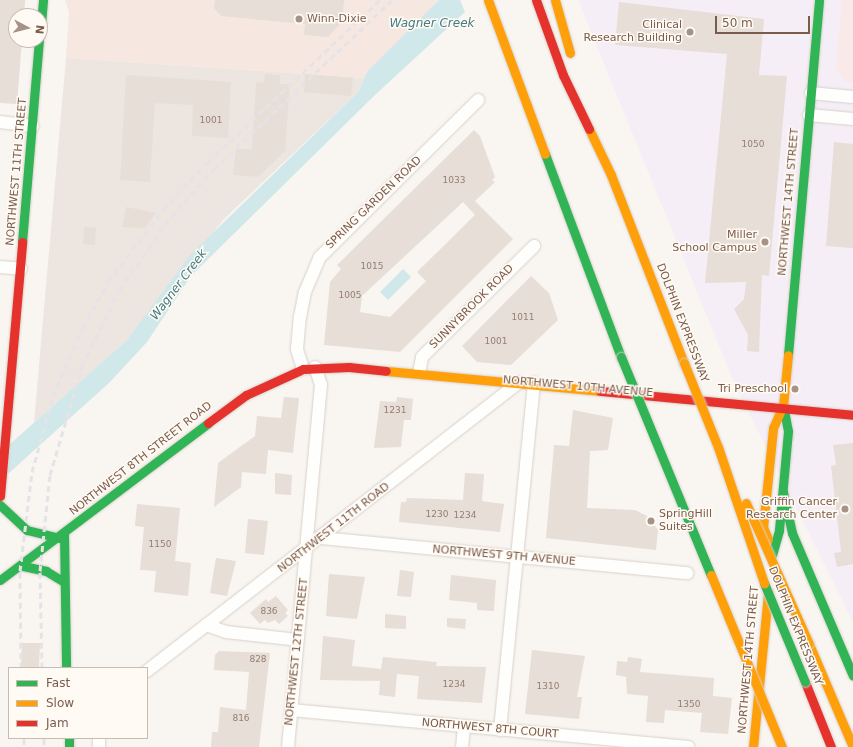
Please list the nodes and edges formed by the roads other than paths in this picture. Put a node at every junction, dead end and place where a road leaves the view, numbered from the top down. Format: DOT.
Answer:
graph roads {
  1 [pos="484,0"];
  2 [pos="488,0"];
  3 [pos="536,0"];
  4 [pos="555,0"];
  5 [pos="819,0"];
  6 [pos="491,10"];
  7 [pos="39,48"];
  8 [pos="574,63"];
  9 [pos="584,93"];
  10 [pos="811,93"];
  11 [pos="853,96"];
  12 [pos="478,100"];
  13 [pos="809,115"];
  14 [pos="853,118"];
  15 [pos="0,122"];
  16 [pos="33,126"];
  17 [pos="611,175"];
  18 [pos="534,246"];
  19 [pos="0,267"];
  20 [pos="20,269"];
  21 [pos="315,367"];
  22 [pos="303,369"];
  23 [pos="419,373"];
  24 [pos="519,382"];
  25 [pos="534,384"];
  26 [pos="783,406"];
  27 [pos="853,415"];
  28 [pos="4,434"];
  29 [pos="718,447"];
  30 [pos="783,492"];
  31 [pos="0,496"];
  32 [pos="0,506"];
  33 [pos="61,536"];
  34 [pos="322,538"];
  35 [pos="306,550"];
  36 [pos="772,551"];
  37 [pos="518,558"];
  38 [pos="23,566"];
  39 [pos="687,573"];
  40 [pos="0,580"];
  41 [pos="64,582"];
  42 [pos="206,625"];
  43 [pos="298,640"];
  44 [pos="66,667"];
  45 [pos="148,670"];
  46 [pos="853,676"];
  47 [pos="291,710"];
  48 [pos="464,727"];
  49 [pos="500,730"];
  50 [pos="551,741"];
  51 [pos="288,747"];
  52 [pos="462,747"];
  53 [pos="688,747"];
  54 [pos="753,747"];
  55 [pos="782,747"];
  56 [pos="831,747"];
  57 [pos="853,747"];
  1 -- 6 [label="main road"];
  2 -- 6 [label="main road"];
  3 -- 17 [label="main road, DOLPHIN EXPRESSWAY"];
  4 -- 8 [label="main road"];
  5 -- 10 [label="main road, NORTHWEST 14TH STREET"];
  6 -- 55 [label="main road, bridge"];
  7 -- 16 [label="main road, NORTHWEST 11TH STREET"];
  9 -- 17 [label="main road"];
  10 -- 11 [label="street"];
  10 -- 13 [label="main road, NORTHWEST 14TH STREET"];
  12 -- 22 [label="street, SPRING GARDEN ROAD"];
  13 -- 14 [label="street"];
  13 -- 26 [label="main road, NORTHWEST 14TH STREET"];
  15 -- 16 [label="street"];
  16 -- 20 [label="main road, NORTHWEST 11TH STREET"];
  17 -- 29 [label="main road, DOLPHIN EXPRESSWAY, bridge"];
  18 -- 23 [label="street, SUNNYBROOK ROAD"];
  19 -- 20 [label="street"];
  20 -- 28 [label="main road, NORTHWEST 11TH STREET"];
  21 -- 22 [label="main road, NORTHWEST 10TH AVENUE"];
  21 -- 23 [label="main road, NORTHWEST 10TH AVENUE"];
  21 -- 35 [label="street, NORTHWEST 12TH STREET"];
  22 -- 33 [label="main road, NORTHWEST 8TH STREET ROAD"];
  23 -- 24 [label="main road, NORTHWEST 10TH AVENUE"];
  24 -- 25 [label="main road, NORTHWEST 10TH AVENUE"];
  24 -- 34 [label="street, NORTHWEST 11TH ROAD"];
  25 -- 26 [label="main road, NORTHWEST 10TH AVENUE"];
  25 -- 37 [label="street"];
  26 -- 27 [label="main road, NORTHWEST 10TH AVENUE"];
  26 -- 30 [label="main road, NORTHWEST 14TH STREET"];
  26 -- 36 [label="main road, NORTHWEST 14TH STREET"];
  28 -- 31 [label="main road, NORTHWEST 11TH STREET"];
  29 -- 56 [label="main road, DOLPHIN EXPRESSWAY, bridge"];
  29 -- 57 [label="main road, bridge"];
  30 -- 36 [label="main road, NORTHWEST 14TH STREET"];
  30 -- 46 [label="main road"];
  32 -- 33 [label="main road"];
  33 -- 38 [label="main road, NORTHWEST 8TH STREET ROAD"];
  33 -- 41 [label="main road"];
  34 -- 35 [label="street, NORTHWEST 11TH ROAD"];
  34 -- 37 [label="street, NORTHWEST 9TH AVENUE"];
  35 -- 42 [label="street, NORTHWEST 11TH ROAD"];
  35 -- 43 [label="street, NORTHWEST 12TH STREET"];
  36 -- 54 [label="main road, NORTHWEST 14TH STREET"];
  37 -- 39 [label="street, NORTHWEST 9TH AVENUE"];
  37 -- 49 [label="street"];
  38 -- 40 [label="main road, NORTHWEST 8TH STREET ROAD"];
  38 -- 41 [label="main road"];
  41 -- 44 [label="main road"];
  42 -- 43 [label="street"];
  42 -- 45 [label="street, NORTHWEST 11TH ROAD"];
  43 -- 47 [label="street, NORTHWEST 12TH STREET"];
  47 -- 48 [label="street, NORTHWEST 8TH COURT"];
  47 -- 51 [label="street, NORTHWEST 12TH STREET"];
  48 -- 49 [label="street, NORTHWEST 8TH COURT"];
  48 -- 52 [label="street"];
  49 -- 50 [label="street, NORTHWEST 8TH COURT"];
  50 -- 53 [label="street, NORTHWEST 8TH COURT"];
}
